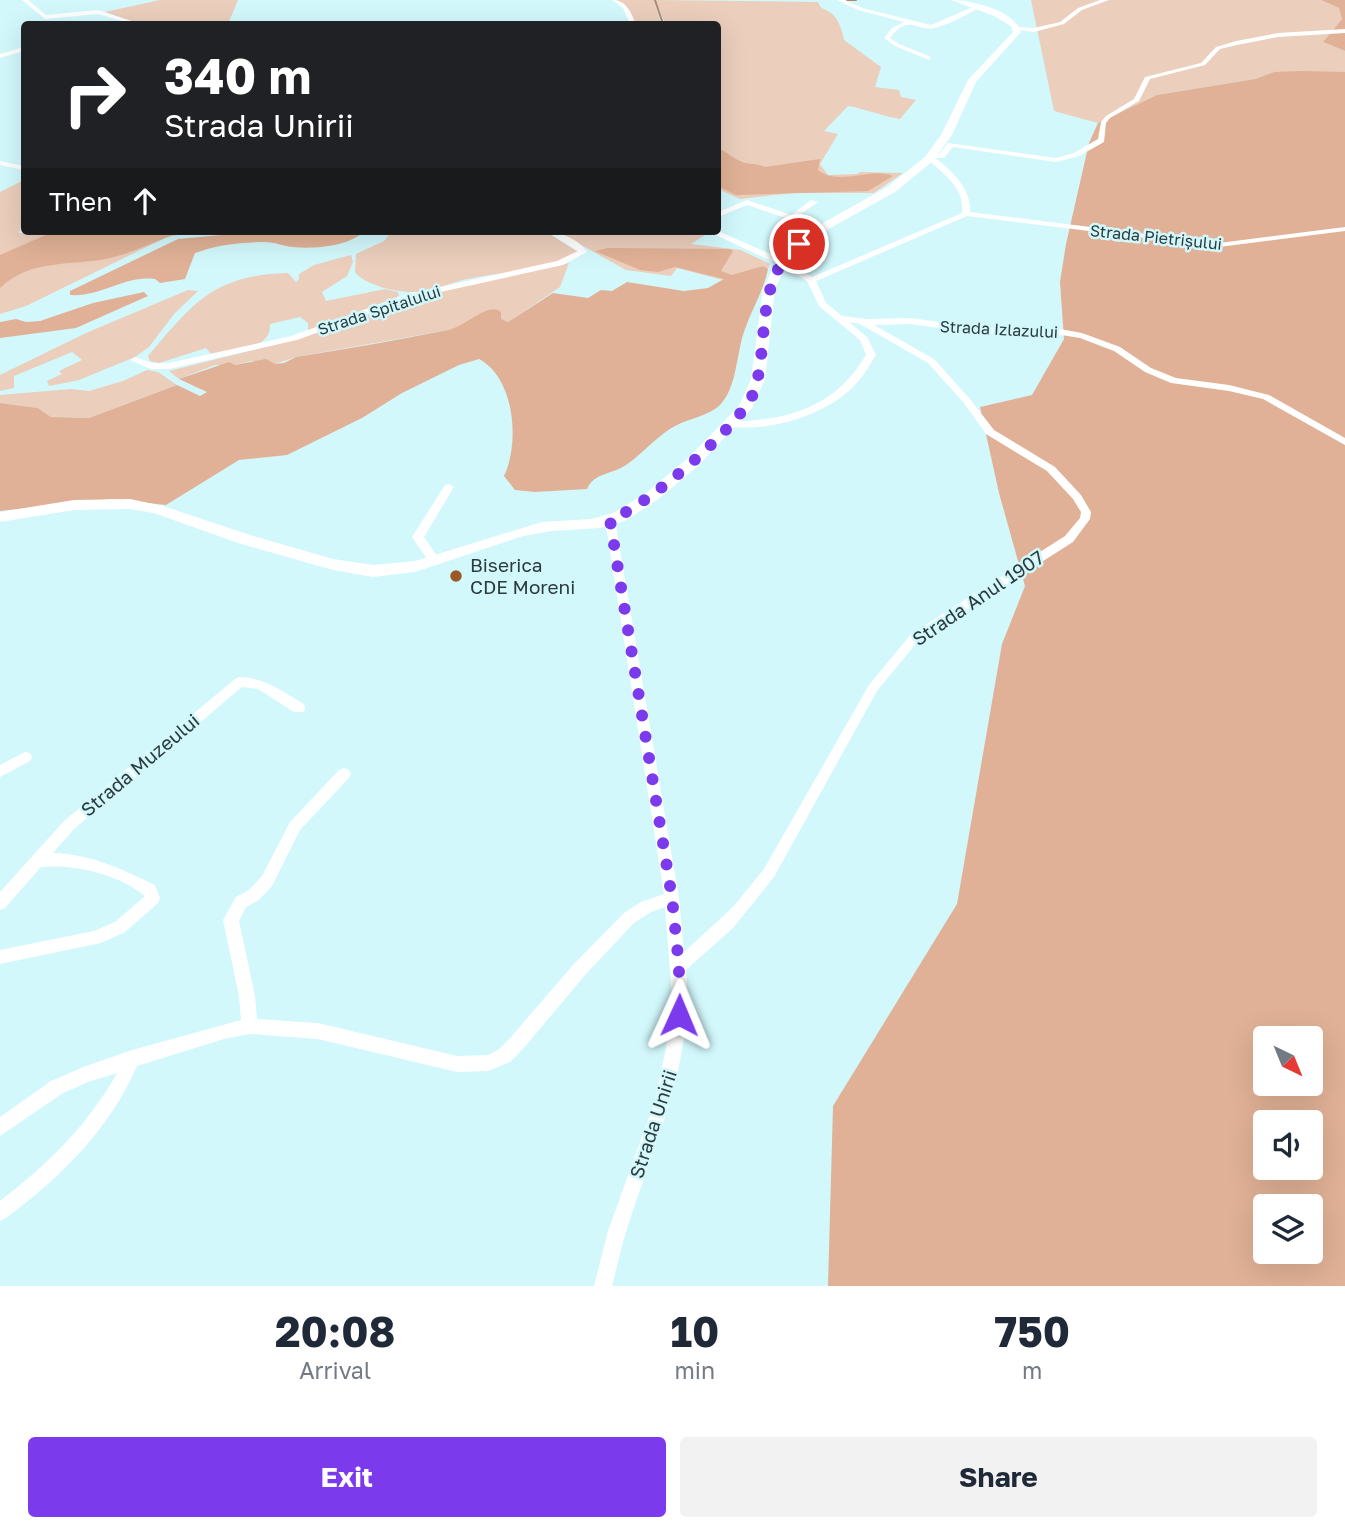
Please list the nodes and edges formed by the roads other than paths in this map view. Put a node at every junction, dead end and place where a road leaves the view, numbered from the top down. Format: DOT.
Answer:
graph roads {
  1 [pos="25,0"];
  2 [pos="615,0"];
  3 [pos="840,0"];
  4 [pos="954,0"];
  5 [pos="1106,0"];
  6 [pos="977,7"];
  7 [pos="45,21"];
  8 [pos="127,21"];
  9 [pos="632,21"];
  10 [pos="909,22"];
  11 [pos="1017,29"];
  12 [pos="1345,32"];
  13 [pos="21,50"];
  14 [pos="0,56"];
  15 [pos="929,58"];
  16 [pos="946,145"];
  17 [pos="931,157"];
  18 [pos="0,163"];
  19 [pos="21,167"];
  20 [pos="814,202"];
  21 [pos="721,214"];
  22 [pos="966,214"];
  23 [pos="1345,229"];
  24 [pos="557,235"];
  25 [pos="720,235"];
  26 [pos="781,262"];
  27 [pos="811,280"];
  28 [pos="838,318"];
  29 [pos="863,322"];
  30 [pos="135,360"];
  31 [pos="732,424"];
  32 [pos="1345,442"];
  33 [pos="449,488"];
  34 [pos="0,517"];
  35 [pos="610,520"];
  36 [pos="434,559"];
  37 [pos="299,708"];
  38 [pos="25,757"];
  39 [pos="0,772"];
  40 [pos="344,774"];
  41 [pos="36,861"];
  42 [pos="153,898"];
  43 [pos="672,898"];
  44 [pos="0,903"];
  45 [pos="0,957"];
  46 [pos="679,966"];
  47 [pos="250,1026"];
  48 [pos="132,1058"];
  49 [pos="0,1127"];
  50 [pos="0,1212"];
  51 [pos="603,1286"];
  1 -- 7 [label="street"];
  2 -- 9 [label="street"];
  3 -- 10 [label="street"];
  4 -- 6 [label="main road"];
  5 -- 11 [label="street"];
  6 -- 10 [label="street"];
  6 -- 11 [label="main road"];
  7 -- 8 [label="street"];
  10 -- 15 [label="street"];
  11 -- 16 [label="main road"];
  12 -- 16 [label="street"];
  13 -- 14 [label="street"];
  16 -- 17 [label="main road"];
  17 -- 22 [label="street"];
  17 -- 26 [label="main road"];
  18 -- 19 [label="street"];
  20 -- 21 [label="street"];
  22 -- 23 [label="street, Strada Pietrișului"];
  22 -- 27 [label="street"];
  24 -- 30 [label="street, Strada Spitalului"];
  25 -- 26 [label="street"];
  26 -- 27 [label="street"];
  26 -- 31 [label="main road"];
  27 -- 28 [label="street"];
  28 -- 29 [label="street, Strada Izlazului"];
  28 -- 31 [label="street"];
  29 -- 32 [label="street, Strada Izlazului"];
  29 -- 46 [label="street, Strada Anul 1907"];
  31 -- 35 [label="main road"];
  33 -- 36 [label="street"];
  34 -- 36 [label="main road"];
  35 -- 36 [label="main road"];
  35 -- 43 [label="street, Strada Unirii"];
  37 -- 41 [label="street, Strada Muzeului"];
  38 -- 39 [label="street"];
  40 -- 47 [label="street"];
  41 -- 42 [label="street"];
  41 -- 44 [label="street, Strada Muzeului"];
  42 -- 45 [label="street"];
  43 -- 46 [label="street, Strada Unirii"];
  43 -- 47 [label="street"];
  46 -- 51 [label="street, Strada Unirii"];
  47 -- 48 [label="street"];
  48 -- 49 [label="street"];
  48 -- 50 [label="street"];
}
